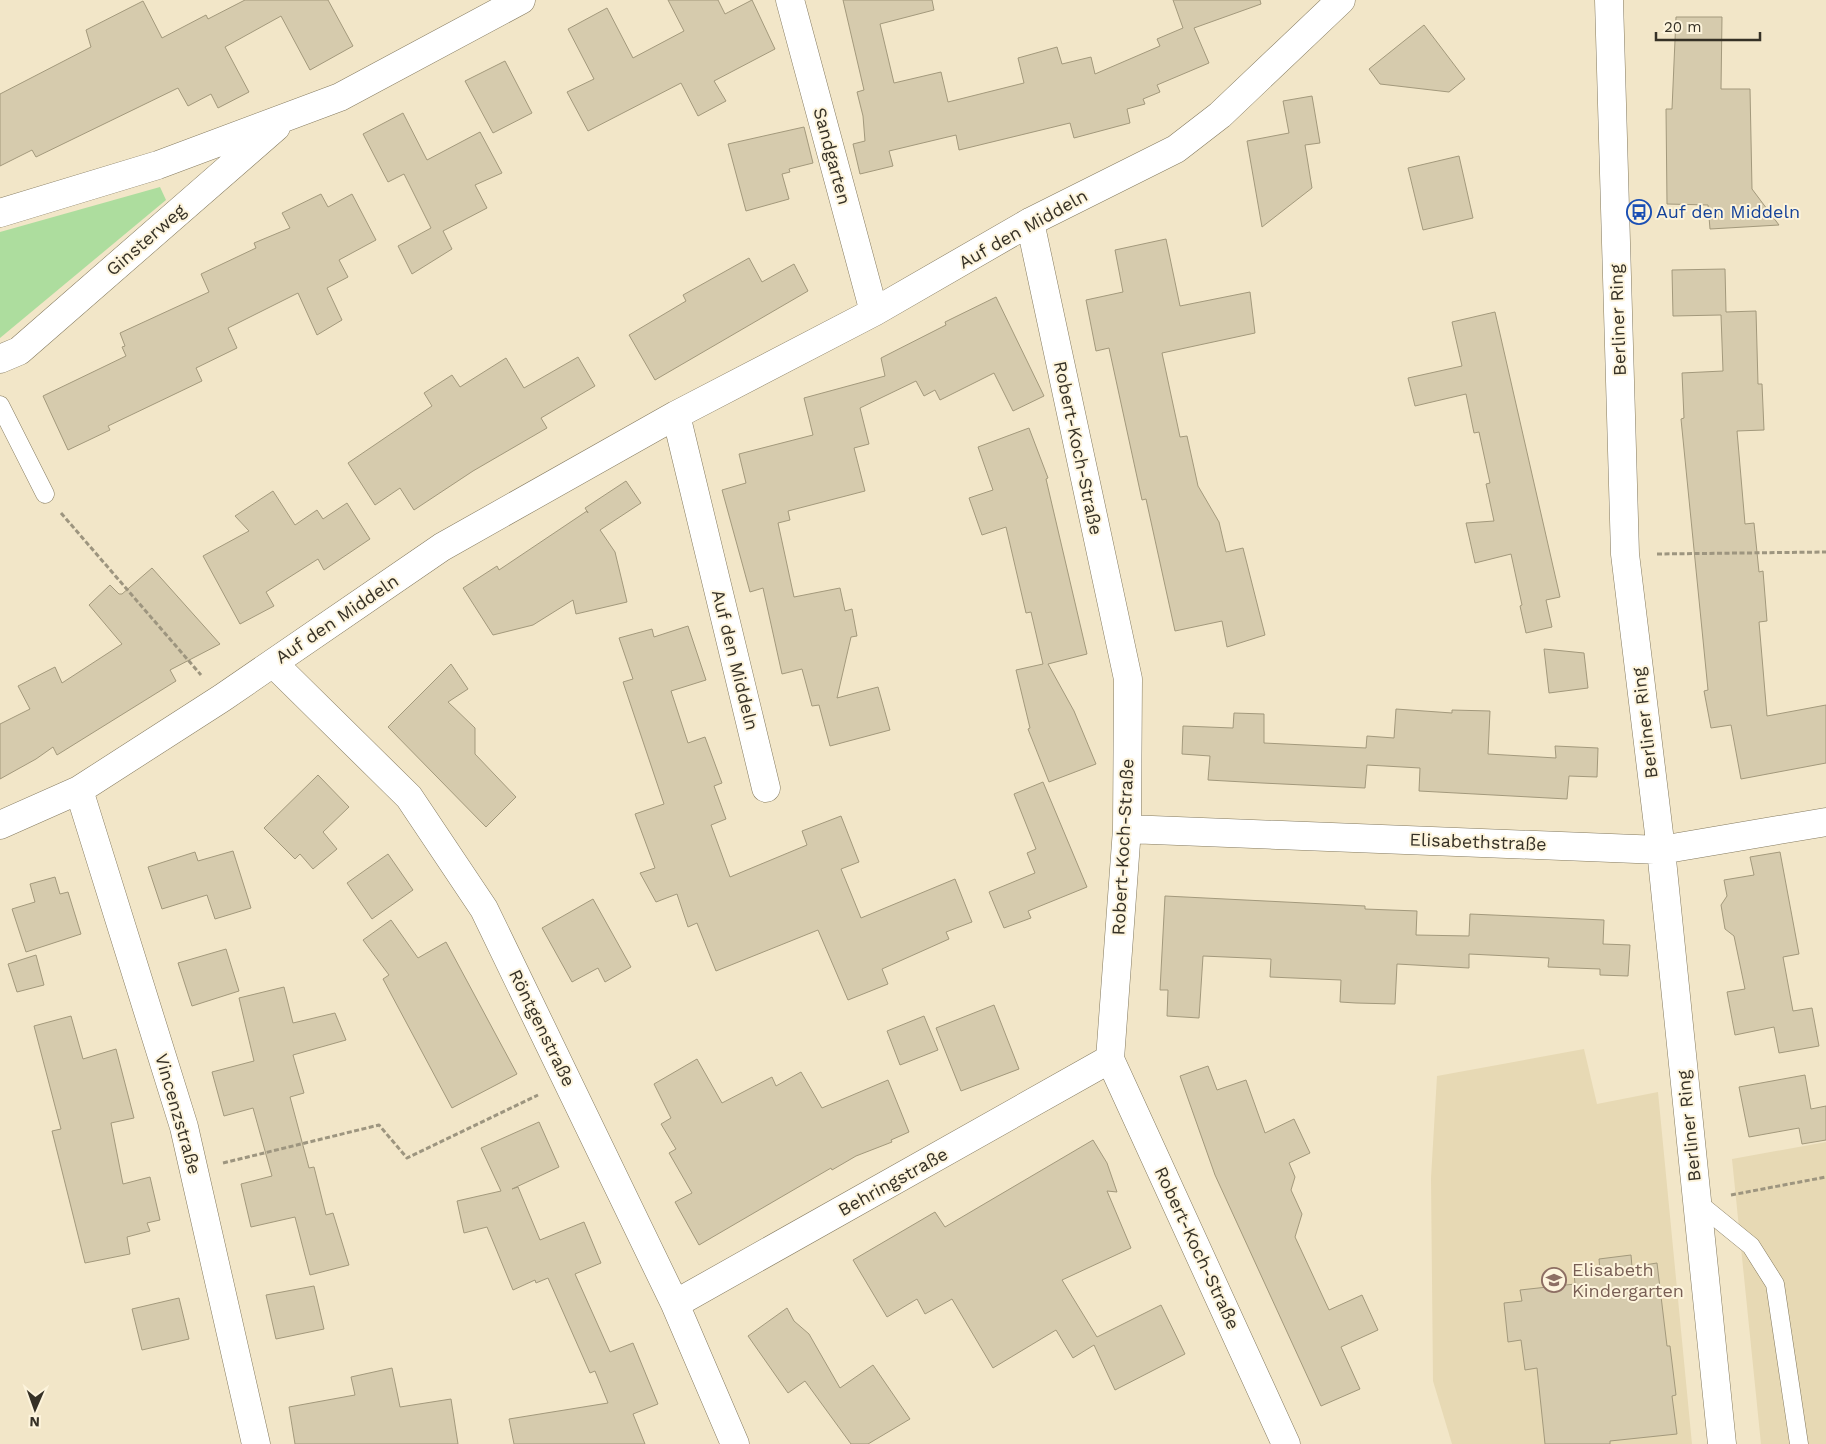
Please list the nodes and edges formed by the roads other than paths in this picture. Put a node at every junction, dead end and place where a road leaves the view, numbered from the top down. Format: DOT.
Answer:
graph roads {
  1 [pos="521,0"];
  2 [pos="790,0"];
  3 [pos="1341,0"];
  4 [pos="1609,0"];
  5 [pos="289,116"];
  6 [pos="0,213"];
  7 [pos="1030,222"];
  8 [pos="874,312"];
  9 [pos="0,359"];
  10 [pos="0,405"];
  11 [pos="676,415"];
  12 [pos="45,494"];
  13 [pos="273,662"];
  14 [pos="766,788"];
  15 [pos="78,790"];
  16 [pos="1826,822"];
  17 [pos="0,825"];
  18 [pos="1127,829"];
  19 [pos="1660,850"];
  20 [pos="1110,1059"];
  21 [pos="1697,1202"];
  22 [pos="675,1304"];
  23 [pos="256,1444"];
  24 [pos="735,1444"];
  25 [pos="1286,1444"];
  26 [pos="1722,1444"];
  27 [pos="1799,1444"];
  1 -- 5 [label="street, Ginsterweg"];
  2 -- 8 [label="street, Sandgarten"];
  3 -- 7 [label="street, Auf den Middeln"];
  4 -- 19 [label="street, Berliner Ring"];
  5 -- 6 [label="street, Ginsterweg"];
  5 -- 9 [label="street, Ginsterweg"];
  7 -- 8 [label="street, Auf den Middeln"];
  7 -- 18 [label="street, Robert-Koch-Straße"];
  8 -- 11 [label="street, Auf den Middeln"];
  10 -- 12 [label="lane"];
  11 -- 13 [label="street, Auf den Middeln"];
  11 -- 14 [label="street, Auf den Middeln"];
  13 -- 15 [label="street, Auf den Middeln"];
  13 -- 22 [label="street, Röntgenstraße"];
  15 -- 17 [label="street, Auf den Middeln"];
  15 -- 23 [label="street, Vincenzstraße"];
  16 -- 19 [label="street, Elisabethstraße"];
  18 -- 19 [label="street, Elisabethstraße"];
  18 -- 20 [label="street, Robert-Koch-Straße"];
  19 -- 21 [label="street, Berliner Ring"];
  20 -- 22 [label="street, Behringstraße"];
  20 -- 25 [label="street, Robert-Koch-Straße"];
  21 -- 26 [label="street, Berliner Ring"];
  21 -- 27 [label="lane"];
  22 -- 24 [label="street, Röntgenstraße"];
}
